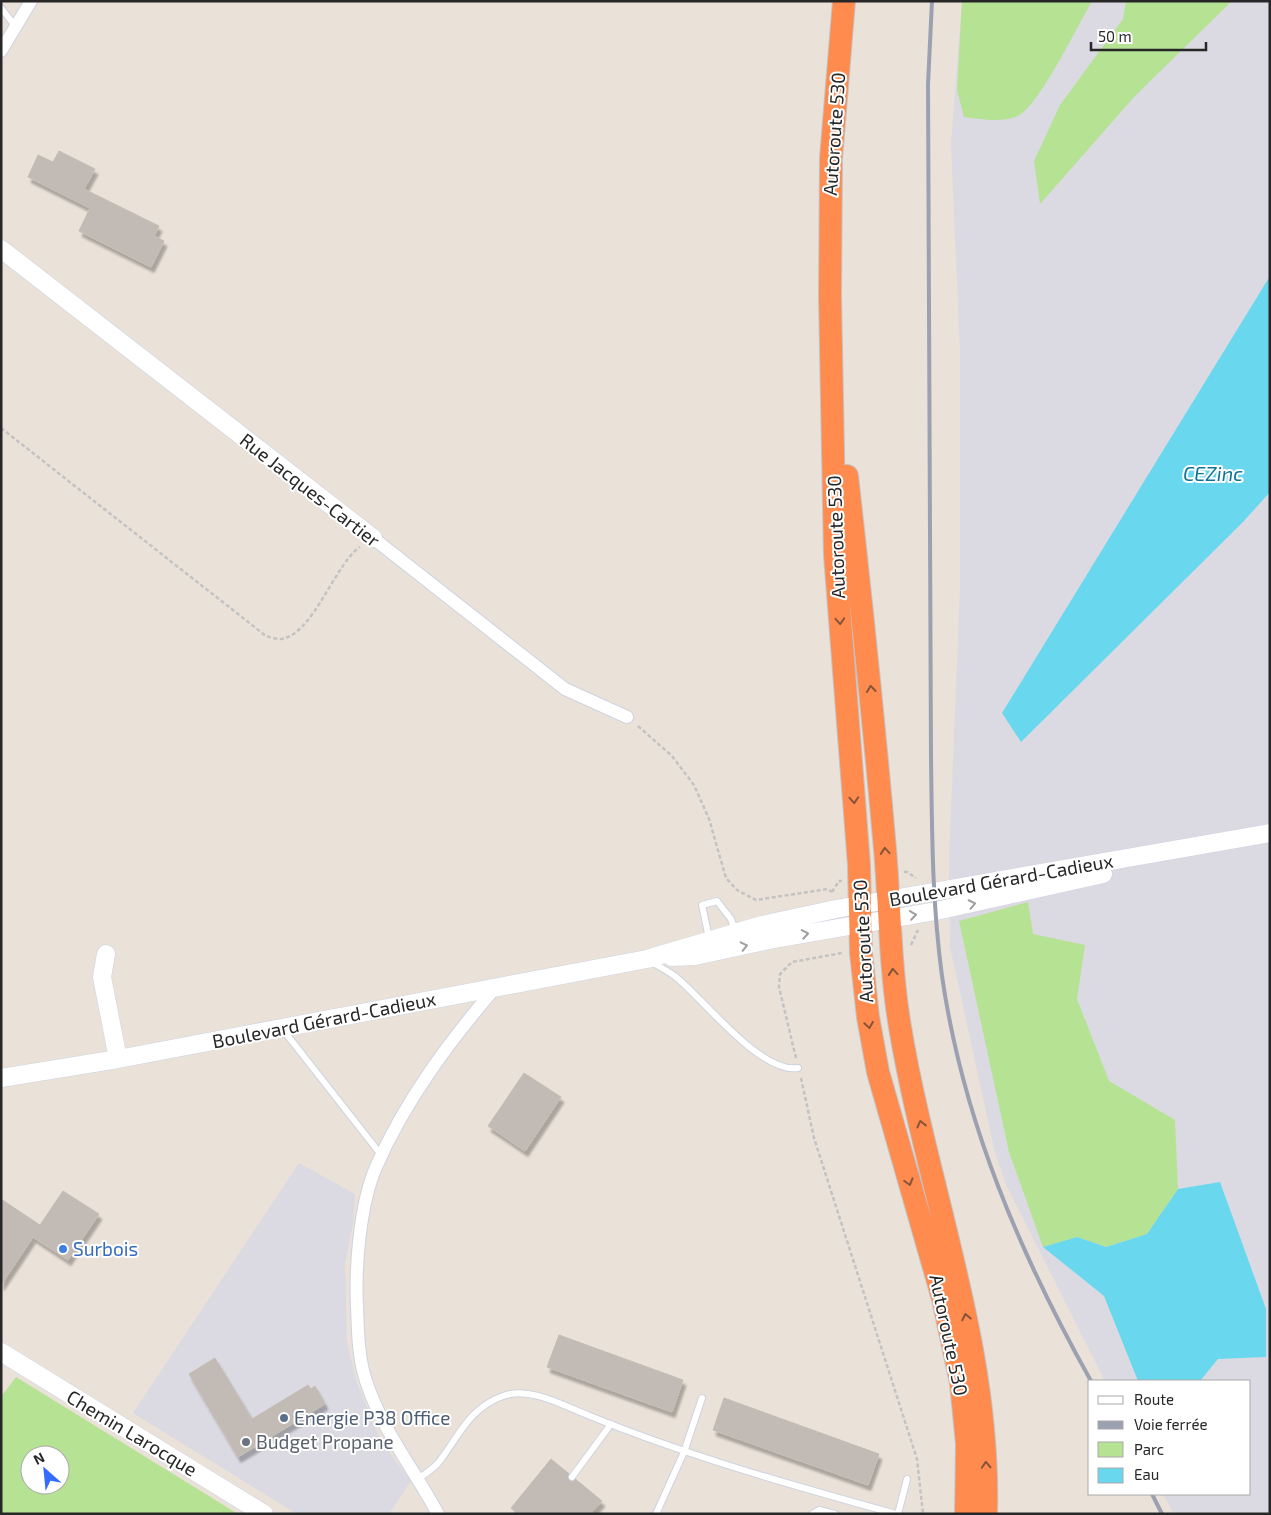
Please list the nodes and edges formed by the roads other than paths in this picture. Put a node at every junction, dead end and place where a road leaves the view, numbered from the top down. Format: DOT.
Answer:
graph roads {
  1 [pos="31,1"];
  2 [pos="844,1"];
  3 [pos="1,8"];
  4 [pos="16,27"];
  5 [pos="1,51"];
  6 [pos="1,249"];
  7 [pos="832,356"];
  8 [pos="373,538"];
  9 [pos="627,717"];
  10 [pos="1270,833"];
  11 [pos="889,909"];
  12 [pos="860,914"];
  13 [pos="736,932"];
  14 [pos="709,939"];
  15 [pos="106,954"];
  16 [pos="647,959"];
  17 [pos="495,988"];
  18 [pos="281,1028"];
  19 [pos="118,1059"];
  20 [pos="798,1068"];
  21 [pos="1,1078"];
  22 [pos="382,1156"];
  23 [pos="1,1352"];
  24 [pos="702,1398"];
  25 [pos="611,1424"];
  26 [pos="684,1452"];
  27 [pos="572,1477"];
  28 [pos="418,1479"];
  29 [pos="907,1480"];
  30 [pos="264,1514"];
  31 [pos="438,1514"];
  32 [pos="656,1514"];
  33 [pos="812,1514"];
  34 [pos="835,1514"];
  35 [pos="897,1514"];
  36 [pos="966,1514"];
  37 [pos="986,1514"];
  1 -- 4 [label="street"];
  2 -- 7 [label="highway, Autoroute 530"];
  3 -- 4 [label="lane"];
  4 -- 5 [label="street"];
  6 -- 8 [label="main road, Rue Jacques-Cartier"];
  11 -- 7 [label="highway, Autoroute 530, one-way"];
  7 -- 12 [label="highway, Autoroute 530, one-way"];
  8 -- 9 [label="street, Rue Jacques-Cartier"];
  10 -- 11 [label="main road, Boulevard Gérard-Cadieux"];
  11 -- 12 [label="main road, Boulevard Gérard-Cadieux"];
  37 -- 11 [label="highway, Autoroute 530, one-way"];
  12 -- 13 [label="main road, Boulevard Gérard-Cadieux"];
  16 -- 12 [label="main road, Boulevard Gérard-Cadieux, one-way"];
  12 -- 36 [label="highway, Autoroute 530, one-way"];
  13 -- 14 [label="main road, Boulevard Gérard-Cadieux"];
  13 -- 14 [label="lane"];
  14 -- 16 [label="main road, Boulevard Gérard-Cadieux"];
  15 -- 19 [label="main road"];
  16 -- 17 [label="main road, Boulevard Gérard-Cadieux"];
  16 -- 20 [label="lane"];
  17 -- 18 [label="main road, Boulevard Gérard-Cadieux"];
  17 -- 22 [label="street"];
  18 -- 19 [label="main road, Boulevard Gérard-Cadieux"];
  18 -- 22 [label="lane"];
  19 -- 21 [label="main road, Boulevard Gérard-Cadieux"];
  22 -- 28 [label="street"];
  23 -- 30 [label="main road, Chemin Larocque"];
  24 -- 26 [label="lane"];
  25 -- 26 [label="lane"];
  25 -- 27 [label="lane"];
  25 -- 28 [label="lane"];
  26 -- 32 [label="lane"];
  26 -- 35 [label="lane"];
  28 -- 31 [label="street"];
  29 -- 35 [label="lane"];
  33 -- 34 [label="lane"];
}
